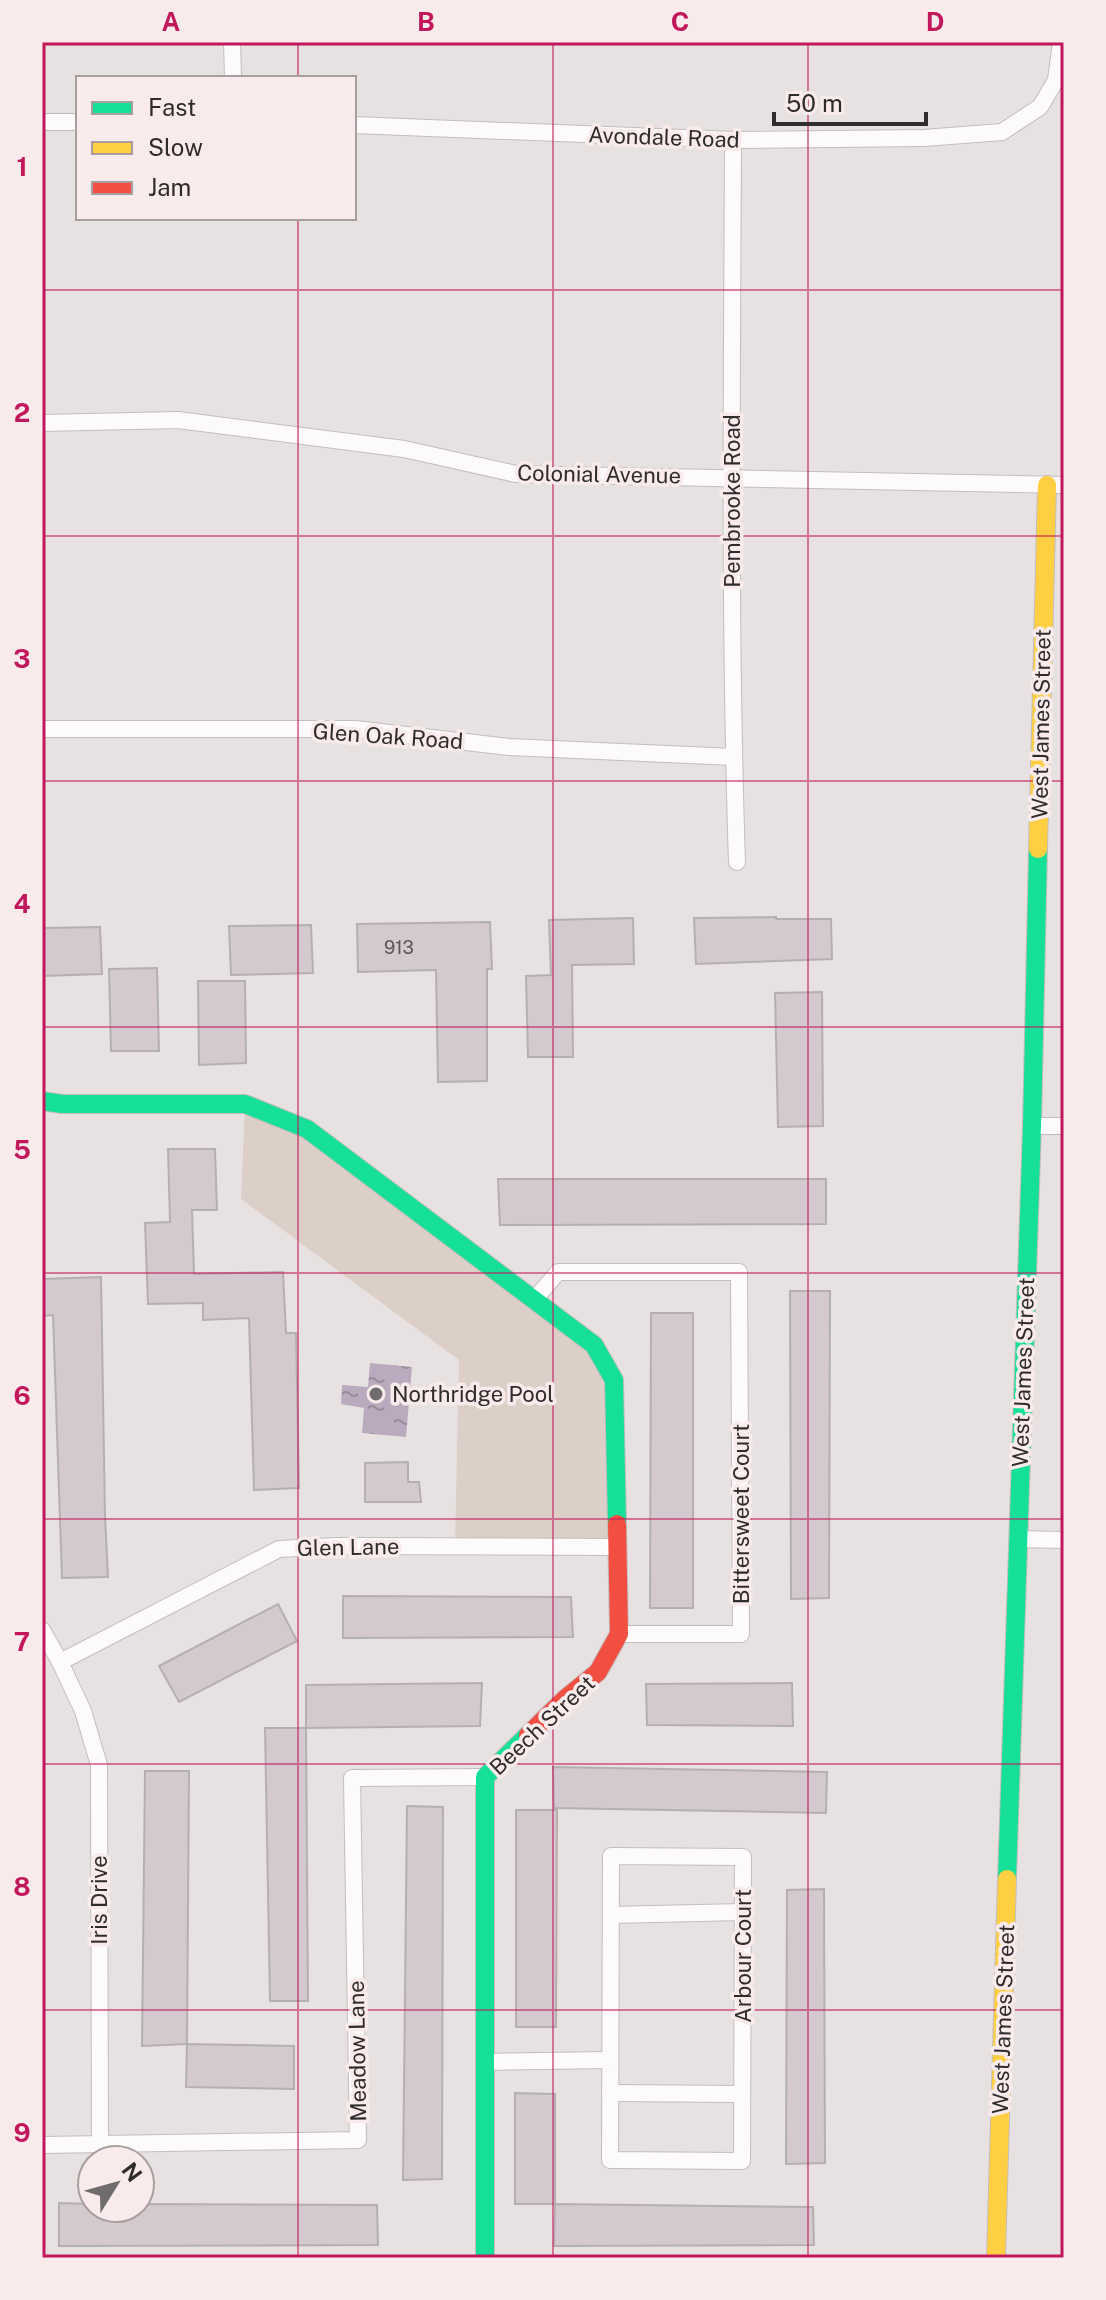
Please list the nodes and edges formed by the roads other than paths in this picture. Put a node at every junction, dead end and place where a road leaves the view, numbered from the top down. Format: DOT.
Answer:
graph roads {
  1 [pos="232,42"];
  2 [pos="1061,42"];
  3 [pos="233,76"];
  4 [pos="42,122"];
  5 [pos="76,122"];
  6 [pos="356,125"];
  7 [pos="733,140"];
  8 [pos="42,423"];
  9 [pos="732,477"];
  10 [pos="1056,485"];
  11 [pos="42,729"];
  12 [pos="734,757"];
  13 [pos="737,862"];
  14 [pos="42,1101"];
  15 [pos="1032,1126"];
  16 [pos="1064,1126"];
  17 [pos="535,1299"];
  18 [pos="1017,1539"];
  19 [pos="1064,1540"];
  20 [pos="616,1547"];
  21 [pos="42,1630"];
  22 [pos="619,1634"];
  23 [pos="60,1662"];
  24 [pos="485,1777"];
  25 [pos="743,1912"];
  26 [pos="611,1915"];
  27 [pos="610,2060"];
  28 [pos="484,2062"];
  29 [pos="610,2093"];
  30 [pos="742,2094"];
  31 [pos="100,2144"];
  32 [pos="152,2144"];
  33 [pos="42,2145"];
  34 [pos="76,2145"];
  35 [pos="485,2258"];
  36 [pos="996,2258"];
  1 -- 3 [label="street"];
  2 -- 7 [label="street, Avondale Road"];
  4 -- 5 [label="street"];
  6 -- 7 [label="street, Avondale Road"];
  7 -- 9 [label="street, Pembrooke Road"];
  8 -- 9 [label="street, Colonial Avenue"];
  9 -- 10 [label="street, Colonial Avenue"];
  9 -- 12 [label="street, Pembrooke Road"];
  10 -- 15 [label="street, West James Street"];
  11 -- 12 [label="street, Glen Oak Road"];
  12 -- 13 [label="street, Pembrooke Road"];
  14 -- 17 [label="street"];
  15 -- 16 [label="street"];
  15 -- 18 [label="street, West James Street"];
  17 -- 20 [label="street"];
  17 -- 22 [label="street, Bittersweet Court"];
  18 -- 19 [label="street"];
  18 -- 36 [label="street, West James Street"];
  20 -- 22 [label="street"];
  20 -- 23 [label="street, Glen Lane"];
  21 -- 23 [label="street, Iris Drive"];
  22 -- 24 [label="street, Beech Street"];
  23 -- 31 [label="street, Iris Drive"];
  24 -- 28 [label="street, Beech Street"];
  24 -- 32 [label="street, Meadow Lane"];
  25 -- 26 [label="street"];
  25 -- 26 [label="street, Arbour Court"];
  25 -- 30 [label="street, Arbour Court"];
  26 -- 27 [label="street, Arbour Court"];
  27 -- 28 [label="street"];
  27 -- 29 [label="street, Arbour Court"];
  28 -- 35 [label="street, Beech Street"];
  29 -- 30 [label="street"];
  29 -- 30 [label="street, Arbour Court"];
  33 -- 34 [label="street, Meadow Lane"];
}
